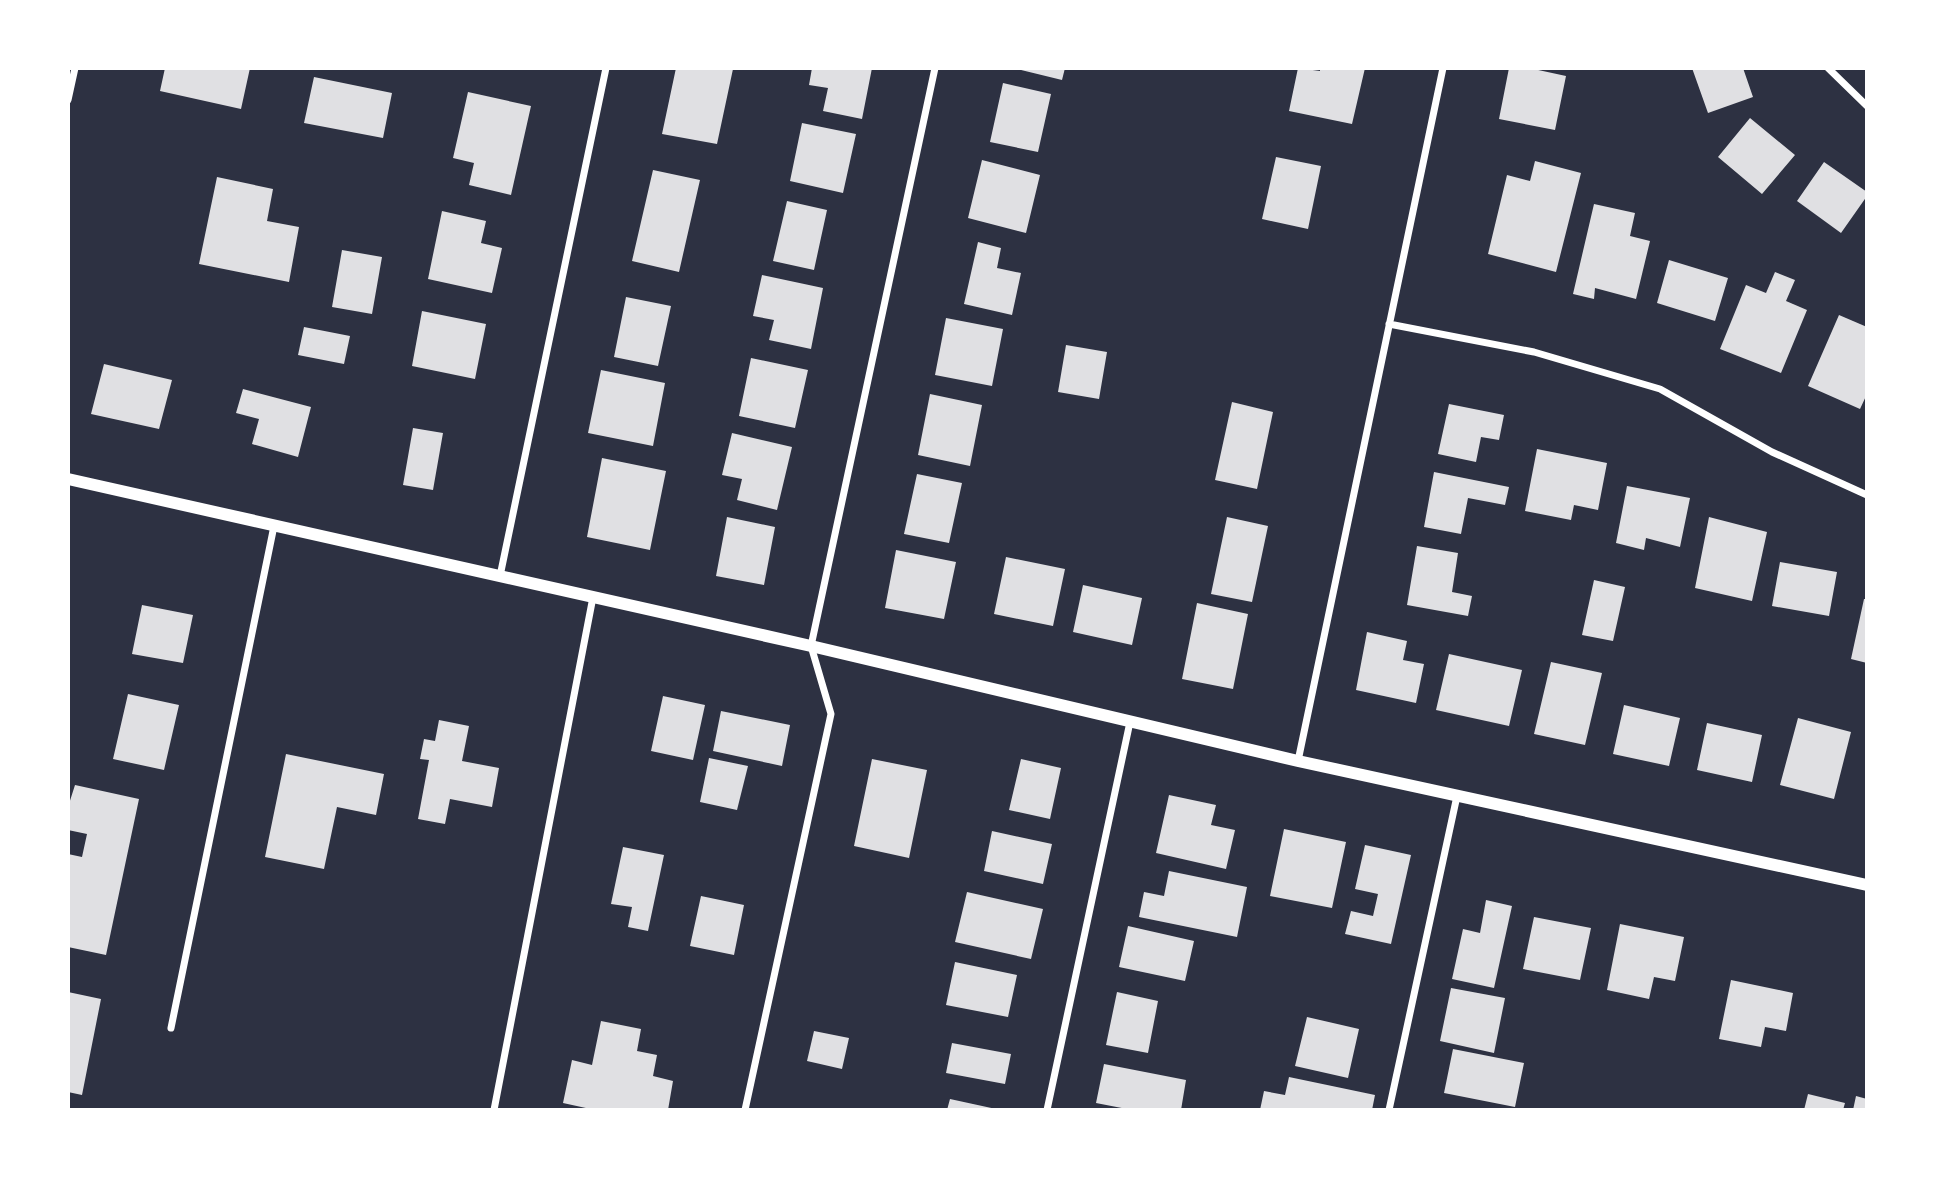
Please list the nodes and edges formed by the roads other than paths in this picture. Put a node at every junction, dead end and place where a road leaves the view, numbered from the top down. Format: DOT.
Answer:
graph roads {
  1 [pos="75,68"];
  2 [pos="606,68"];
  3 [pos="935,68"];
  4 [pos="1443,68"];
  5 [pos="1828,68"];
  6 [pos="68,100"];
  7 [pos="1867,106"];
  8 [pos="1389,324"];
  9 [pos="68,479"];
  10 [pos="1867,495"];
  11 [pos="274,526"];
  12 [pos="500,576"];
  13 [pos="593,597"];
  14 [pos="811,646"];
  15 [pos="1130,722"];
  16 [pos="1298,761"];
  17 [pos="1457,796"];
  18 [pos="1867,885"];
  19 [pos="171,1028"];
  20 [pos="494,1110"];
  21 [pos="745,1110"];
  22 [pos="1047,1110"];
  23 [pos="1389,1110"];
  1 -- 6 [label="street"];
  2 -- 12 [label="street"];
  3 -- 14 [label="street"];
  4 -- 8 [label="street"];
  5 -- 7 [label="street"];
  8 -- 10 [label="street"];
  8 -- 16 [label="street"];
  9 -- 11 [label="street"];
  11 -- 12 [label="street"];
  11 -- 19 [label="street"];
  12 -- 13 [label="street"];
  13 -- 14 [label="street"];
  13 -- 20 [label="street"];
  14 -- 15 [label="street"];
  14 -- 21 [label="street"];
  15 -- 16 [label="street"];
  15 -- 22 [label="street"];
  16 -- 17 [label="street"];
  17 -- 18 [label="street"];
  17 -- 23 [label="street"];
}
